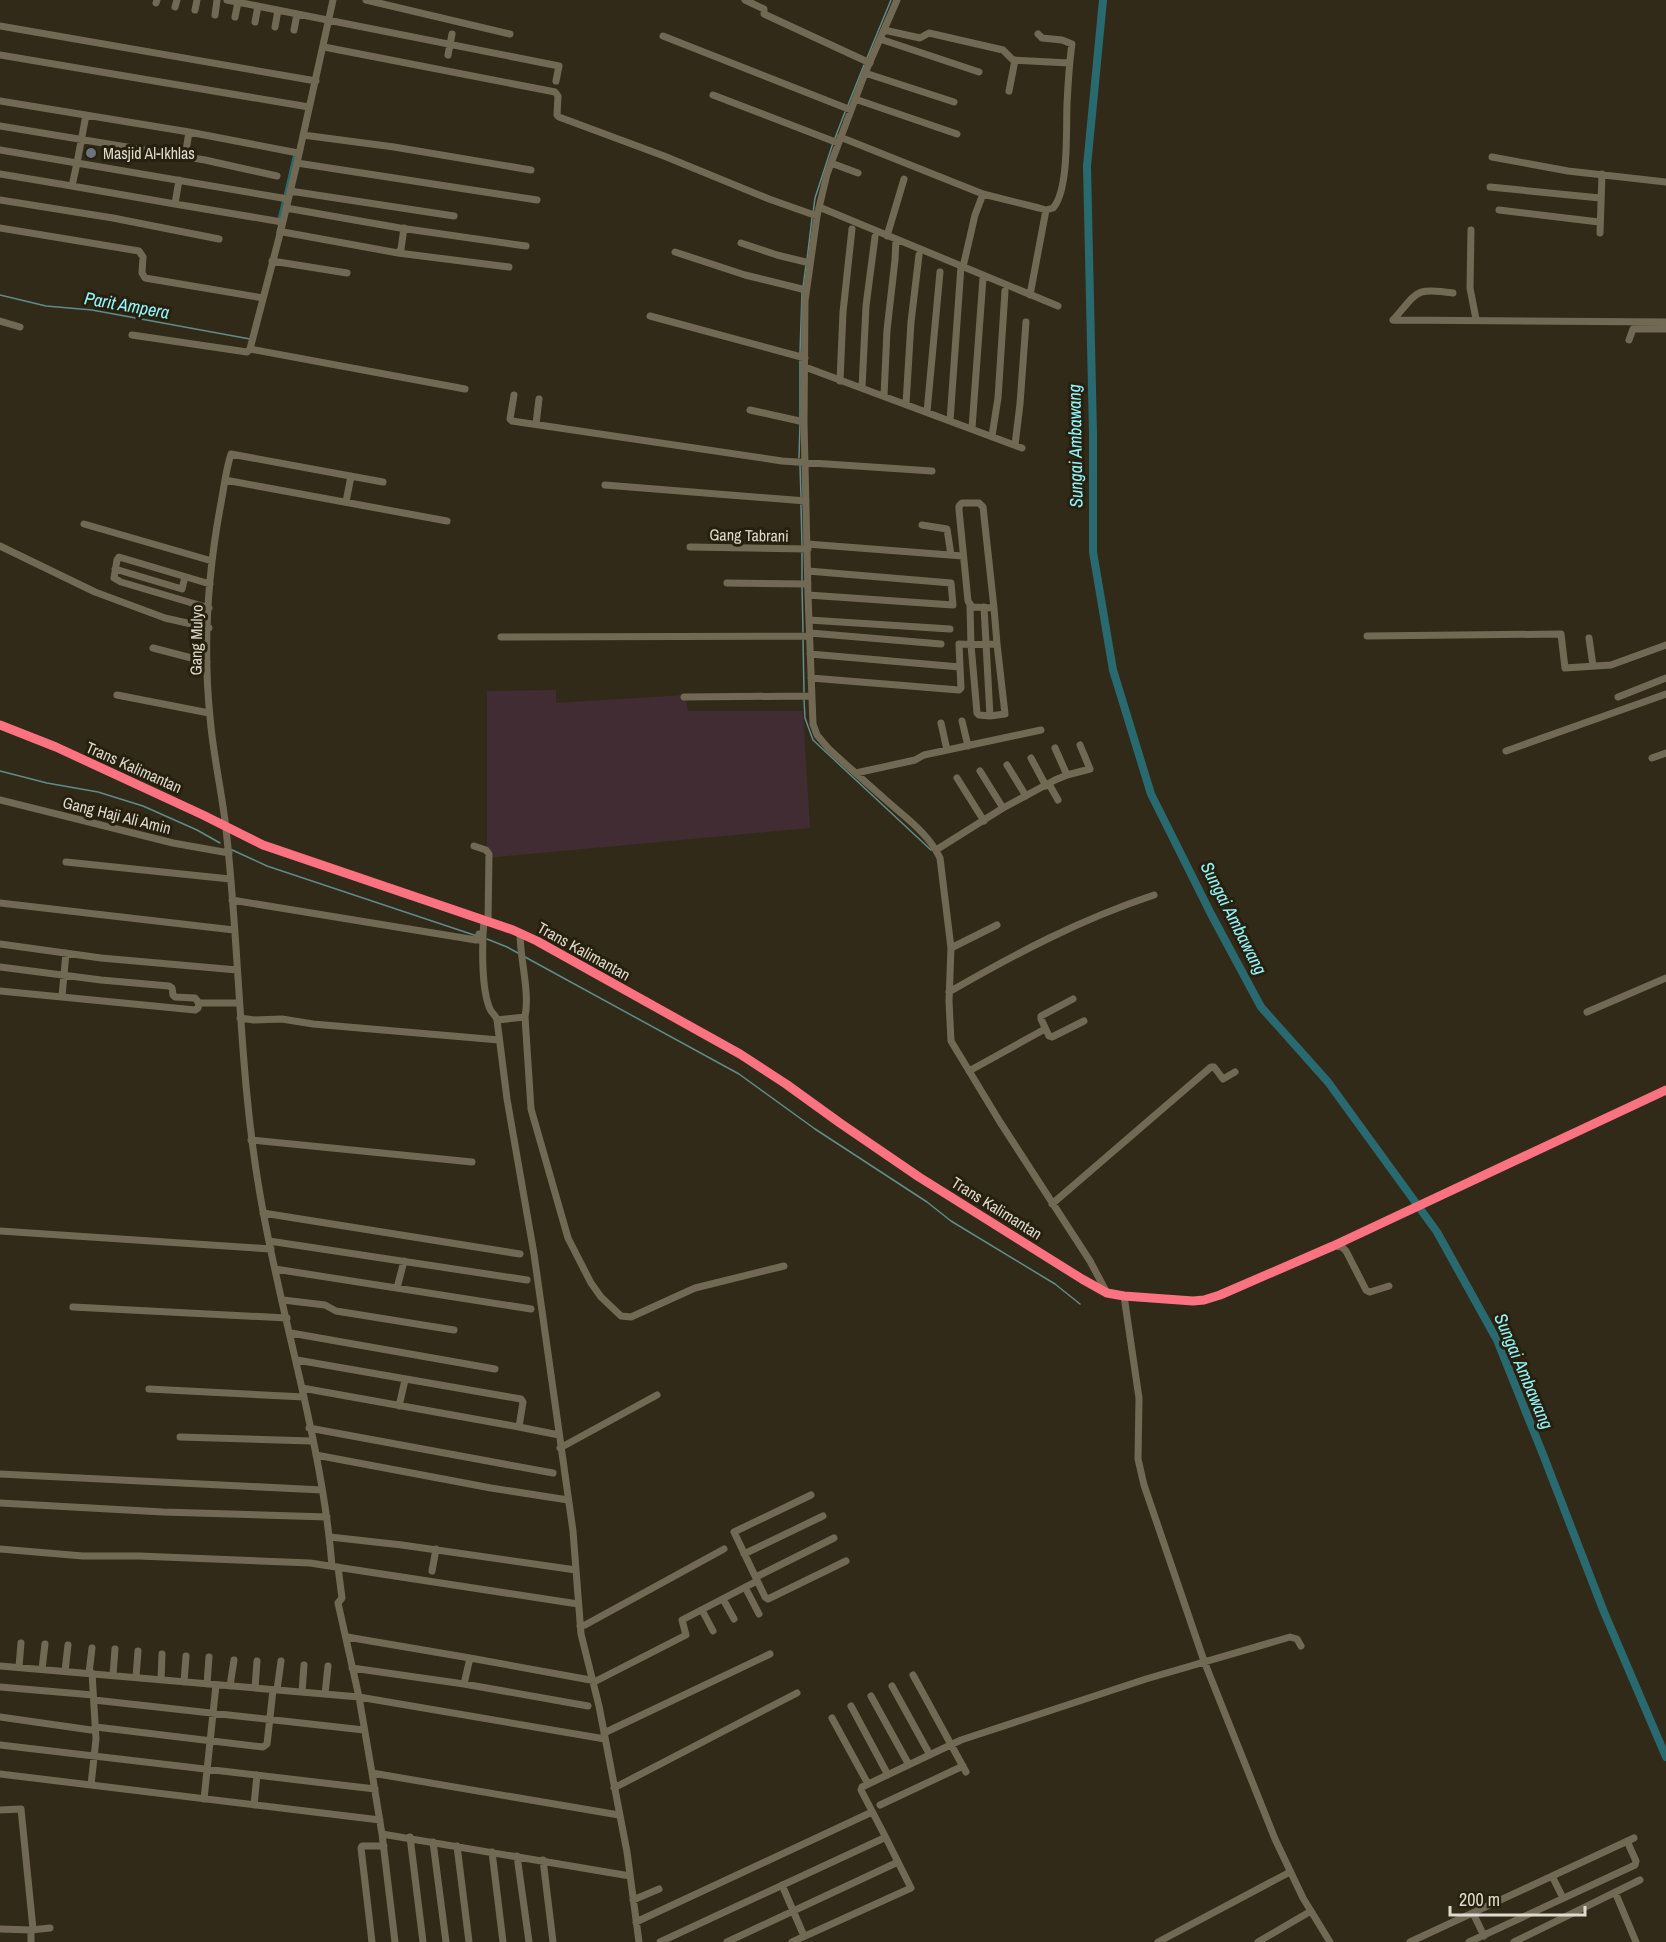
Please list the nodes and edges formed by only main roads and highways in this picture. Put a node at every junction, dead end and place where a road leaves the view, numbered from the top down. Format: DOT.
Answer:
graph roads {
  1 [pos="0,725"];
  2 [pos="1666,1090"];
  1 -- 2 [label="highway, Trans Kalimantan"];
}
